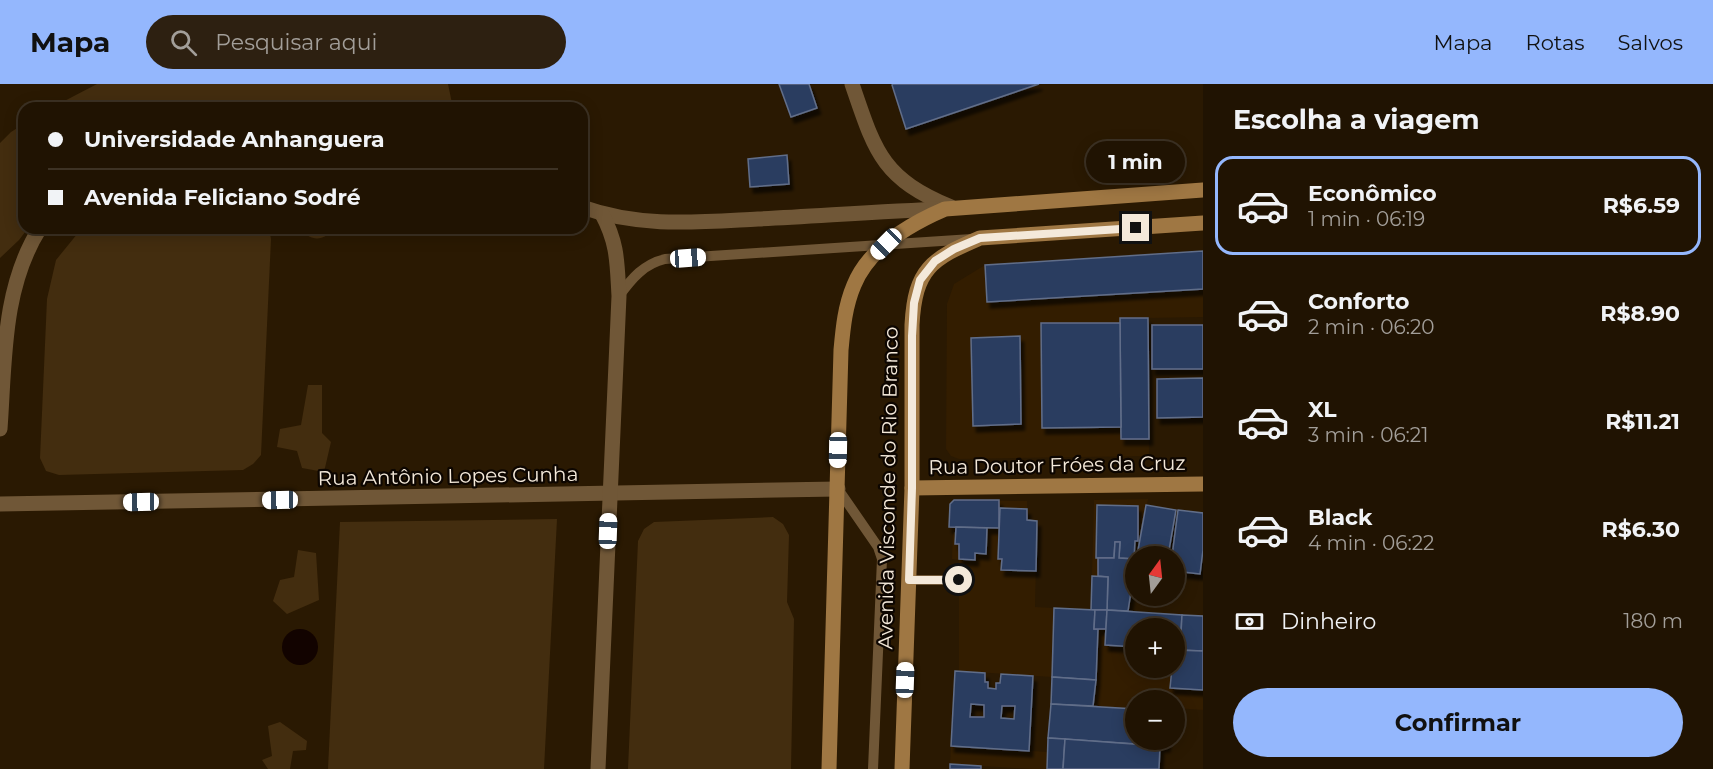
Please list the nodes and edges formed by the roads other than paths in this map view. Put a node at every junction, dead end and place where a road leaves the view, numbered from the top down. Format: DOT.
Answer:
graph roads {
  1 [pos="852,84"];
  2 [pos="1203,190"];
  3 [pos="588,209"];
  4 [pos="950,209"];
  5 [pos="602,214"];
  6 [pos="1203,223"];
  7 [pos="36,234"];
  8 [pos="980,238"];
  9 [pos="886,244"];
  10 [pos="619,296"];
  11 [pos="2,384"];
  12 [pos="0,429"];
  13 [pos="1203,484"];
  14 [pos="912,488"];
  15 [pos="838,489"];
  16 [pos="609,494"];
  17 [pos="0,504"];
  18 [pos="909,580"];
  19 [pos="959,580"];
  20 [pos="598,769"];
  21 [pos="829,769"];
  22 [pos="873,769"];
  23 [pos="902,769"];
  1 -- 4 [label="street"];
  2 -- 4 [label="main road"];
  3 -- 5 [label="street"];
  4 -- 5 [label="street"];
  4 -- 9 [label="main road"];
  5 -- 10 [label="street"];
  6 -- 8 [label="main road"];
  7 -- 11 [label="street"];
  8 -- 9 [label="lane"];
  8 -- 14 [label="main road, Avenida Visconde do Rio Branco"];
  9 -- 10 [label="lane"];
  9 -- 15 [label="main road"];
  10 -- 16 [label="street"];
  11 -- 12 [label="street"];
  13 -- 14 [label="main road, Rua Doutor Fróes da Cruz"];
  14 -- 18 [label="main road, Avenida Visconde do Rio Branco"];
  15 -- 16 [label="street, Rua Antônio Lopes Cunha"];
  15 -- 21 [label="main road"];
  15 -- 22 [label="lane"];
  16 -- 17 [label="street, Rua Antônio Lopes Cunha"];
  16 -- 20 [label="street"];
  18 -- 19 [label="lane"];
  18 -- 23 [label="main road, Avenida Visconde do Rio Branco"];
}
